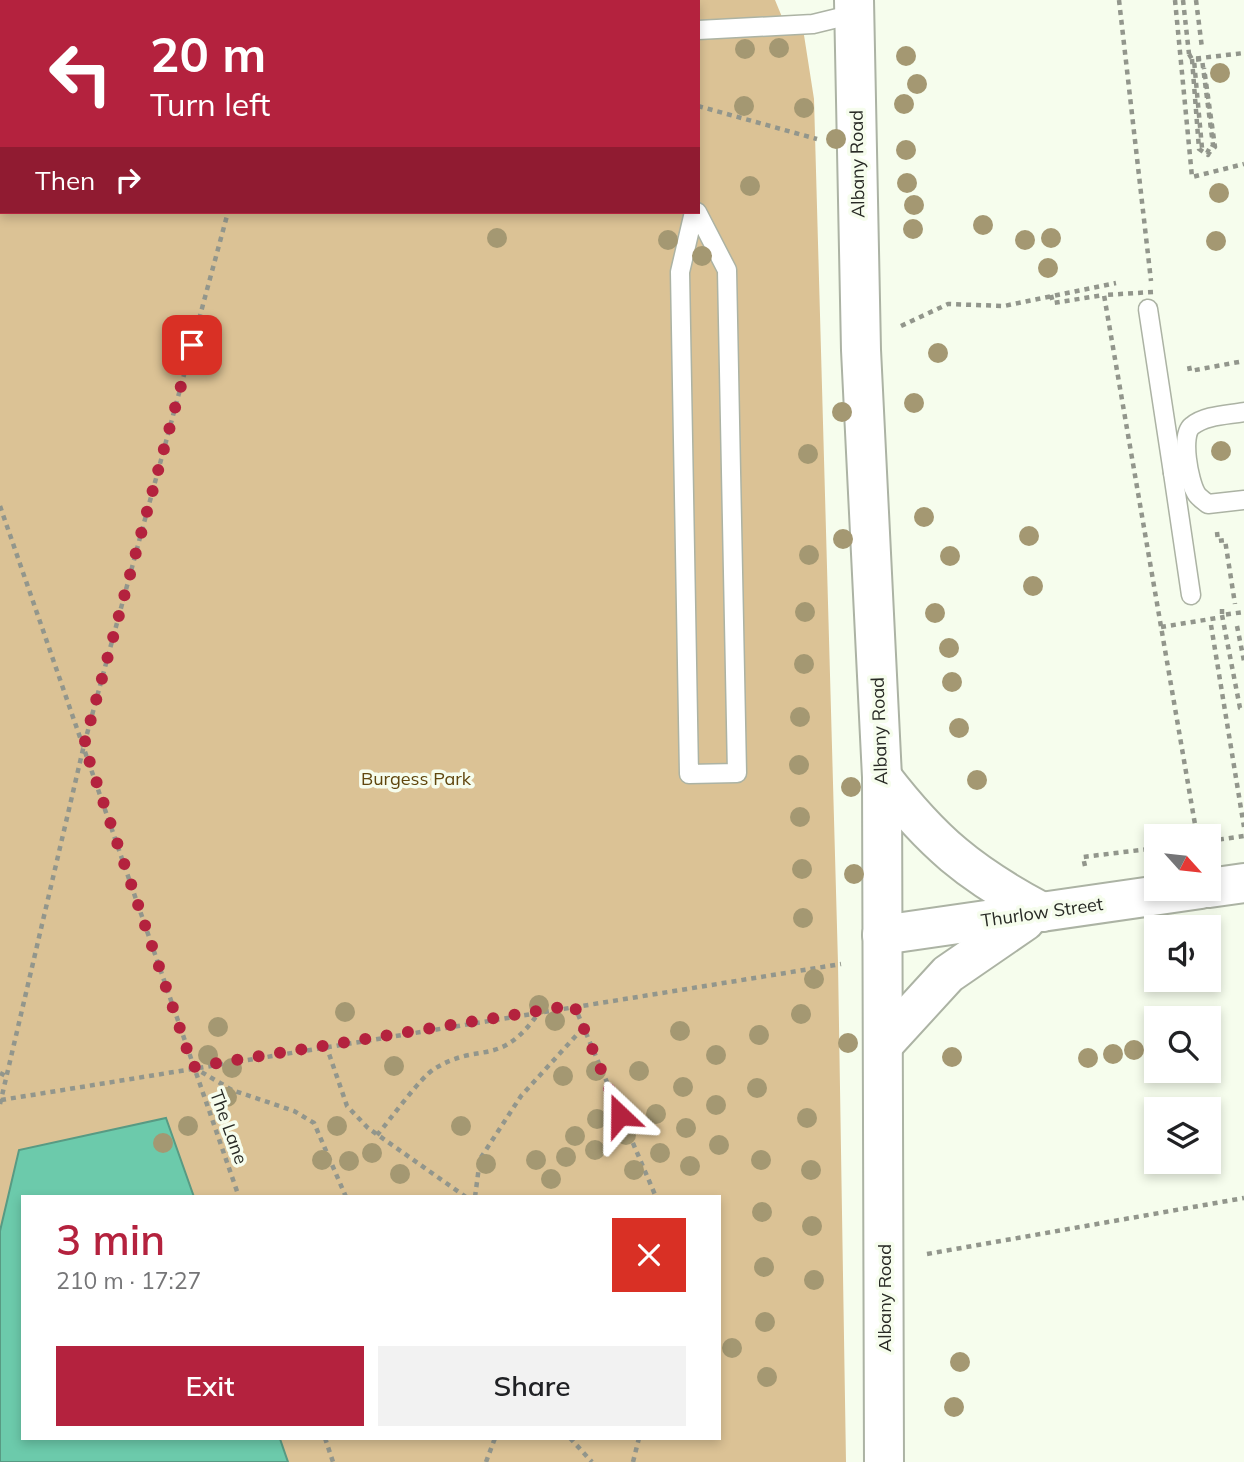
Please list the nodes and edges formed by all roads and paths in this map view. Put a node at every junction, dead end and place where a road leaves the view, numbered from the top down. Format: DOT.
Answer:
graph roads {
  1 [pos="1119,0"];
  2 [pos="1175,0"];
  3 [pos="1183,0"];
  4 [pos="1196,0"];
  5 [pos="854,7"];
  6 [pos="700,30"];
  7 [pos="1202,48"];
  8 [pos="1244,53"];
  9 [pos="1191,57"];
  10 [pos="1204,68"];
  11 [pos="700,107"];
  12 [pos="828,142"];
  13 [pos="1244,164"];
  14 [pos="228,214"];
  15 [pos="694,214"];
  16 [pos="696,214"];
  17 [pos="1116,283"];
  18 [pos="1051,295"];
  19 [pos="1104,295"];
  20 [pos="1148,309"];
  21 [pos="895,330"];
  22 [pos="1244,361"];
  23 [pos="1189,367"];
  24 [pos="1244,412"];
  25 [pos="1182,472"];
  26 [pos="1244,500"];
  27 [pos="0,506"];
  28 [pos="1182,537"];
  29 [pos="1191,594"];
  30 [pos="1235,604"];
  31 [pos="1244,612"];
  32 [pos="1220,614"];
  33 [pos="1211,625"];
  34 [pos="1237,626"];
  35 [pos="1161,627"];
  36 [pos="1244,662"];
  37 [pos="1244,710"];
  38 [pos="84,745"];
  39 [pos="882,777"];
  40 [pos="1195,824"];
  41 [pos="1244,827"];
  42 [pos="1244,836"];
  43 [pos="1222,839"];
  44 [pos="1144,850"];
  45 [pos="1086,871"];
  46 [pos="1244,883"];
  47 [pos="1222,886"];
  48 [pos="1144,897"];
  49 [pos="1039,913"];
  50 [pos="882,935"];
  51 [pos="838,963"];
  52 [pos="574,1005"];
  53 [pos="540,1011"];
  54 [pos="583,1028"];
  55 [pos="326,1045"];
  56 [pos="883,1045"];
  57 [pos="193,1067"];
  58 [pos="0,1073"];
  59 [pos="6,1076"];
  60 [pos="1,1102"];
  61 [pos="377,1135"];
  62 [pos="238,1195"];
  63 [pos="347,1195"];
  64 [pos="463,1195"];
  65 [pos="475,1195"];
  66 [pos="655,1195"];
  67 [pos="1244,1198"];
  68 [pos="927,1254"];
  69 [pos="326,1440"];
  70 [pos="494,1440"];
  71 [pos="572,1440"];
  72 [pos="639,1440"];
  73 [pos="333,1462"];
  74 [pos="486,1462"];
  75 [pos="592,1462"];
  76 [pos="634,1462"];
  77 [pos="884,1462"];
  1 -- 19 [label="path, bridge"];
  2 -- 13 [label="path"];
  3 -- 9 [label="path"];
  4 -- 7 [label="path"];
  5 -- 6 [label="lane"];
  5 -- 39 [label="main road, Albany Road"];
  8 -- 9 [label="path, bridge"];
  9 -- 10 [label="path, bridge"];
  11 -- 12 [label="path"];
  14 -- 38 [label="path"];
  15 -- 16 [label="lane"];
  17 -- 18 [label="path"];
  18 -- 19 [label="path"];
  18 -- 21 [label="path"];
  19 -- 35 [label="path, bridge"];
  20 -- 25 [label="lane"];
  22 -- 23 [label="path"];
  24 -- 25 [label="lane"];
  25 -- 26 [label="lane"];
  25 -- 28 [label="lane"];
  27 -- 38 [label="path, The Lane"];
  28 -- 29 [label="lane"];
  28 -- 30 [label="path"];
  31 -- 32 [label="path, bridge"];
  32 -- 35 [label="path, bridge"];
  32 -- 37 [label="path, bridge"];
  33 -- 41 [label="path"];
  34 -- 36 [label="path"];
  35 -- 40 [label="path, bridge"];
  38 -- 57 [label="path, The Lane"];
  38 -- 59 [label="path"];
  39 -- 49 [label="main road"];
  39 -- 50 [label="main road, Albany Road"];
  42 -- 43 [label="path"];
  44 -- 45 [label="path"];
  46 -- 47 [label="main road"];
  48 -- 49 [label="main road, Thurlow Street"];
  49 -- 50 [label="main road, Thurlow Street"];
  49 -- 56 [label="main road"];
  50 -- 56 [label="main road, Albany Road"];
  51 -- 52 [label="path"];
  52 -- 53 [label="path"];
  52 -- 54 [label="path"];
  53 -- 55 [label="path"];
  53 -- 61 [label="path"];
  54 -- 65 [label="path"];
  54 -- 66 [label="path"];
  55 -- 57 [label="path"];
  55 -- 61 [label="path"];
  56 -- 77 [label="main road, Albany Road"];
  57 -- 60 [label="path"];
  57 -- 62 [label="path, The Lane"];
  57 -- 63 [label="path"];
  58 -- 59 [label="path"];
  59 -- 60 [label="path"];
  61 -- 64 [label="path"];
  67 -- 68 [label="path"];
  69 -- 73 [label="path"];
  70 -- 74 [label="path"];
  71 -- 75 [label="path"];
  72 -- 76 [label="path"];
}
